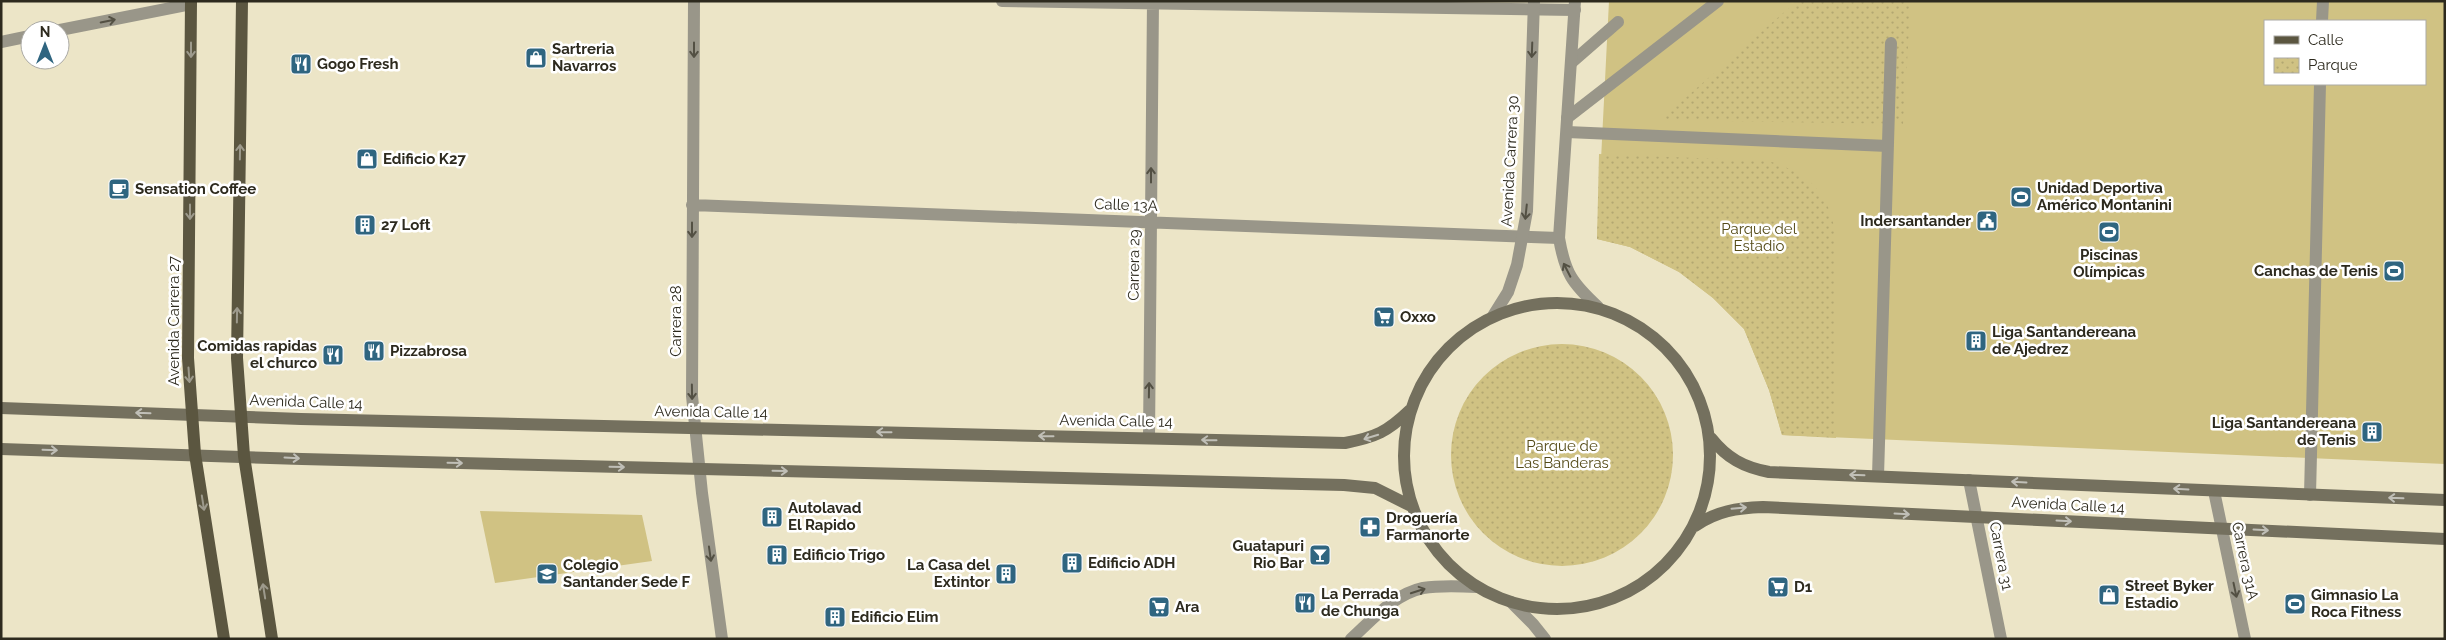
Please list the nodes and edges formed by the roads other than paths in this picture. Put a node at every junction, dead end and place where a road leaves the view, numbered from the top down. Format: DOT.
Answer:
graph roads {
  1 [pos="242,1"];
  2 [pos="694,1"];
  3 [pos="1002,1"];
  4 [pos="1718,1"];
  5 [pos="2322,1"];
  6 [pos="1152,2"];
  7 [pos="191,3"];
  8 [pos="1534,5"];
  9 [pos="1575,6"];
  10 [pos="2322,20"];
  11 [pos="1618,22"];
  12 [pos="70,28"];
  13 [pos="20,38"];
  14 [pos="1,42"];
  15 [pos="1891,43"];
  16 [pos="1571,63"];
  17 [pos="2320,85"];
  18 [pos="1567,118"];
  19 [pos="1567,132"];
  20 [pos="1888,146"];
  21 [pos="692,205"];
  22 [pos="1151,223"];
  23 [pos="1522,236"];
  24 [pos="1559,238"];
  25 [pos="1598,307"];
  26 [pos="1493,316"];
  27 [pos="1,408"];
  28 [pos="1410,410"];
  29 [pos="191,414"];
  30 [pos="240,416"];
  31 [pos="694,428"];
  32 [pos="1148,438"];
  33 [pos="1711,438"];
  34 [pos="1,449"];
  35 [pos="196,454"];
  36 [pos="244,456"];
  37 [pos="699,469"];
  38 [pos="1878,476"];
  39 [pos="1969,480"];
  40 [pos="2214,491"];
  41 [pos="2310,495"];
  42 [pos="2445,500"];
  43 [pos="1411,506"];
  44 [pos="1976,517"];
  45 [pos="1695,526"];
  46 [pos="2222,529"];
  47 [pos="2445,539"];
  48 [pos="1477,587"];
  49 [pos="1511,602"];
  50 [pos="224,639"];
  51 [pos="272,639"];
  52 [pos="722,639"];
  53 [pos="1351,639"];
  54 [pos="1545,639"];
  55 [pos="2001,639"];
  56 [pos="2245,639"];
  30 -- 1 [label="main road, one-way"];
  2 -- 21 [label="street, Carrera 28, one-way"];
  3 -- 6 [label="street"];
  4 -- 18 [label="street"];
  5 -- 10 [label="street"];
  6 -- 8 [label="street"];
  22 -- 6 [label="street, Carrera 29, one-way"];
  12 -- 7 [label="street, one-way"];
  7 -- 29 [label="main road, Avenida Carrera 27, one-way"];
  8 -- 9 [label="street"];
  8 -- 23 [label="street, Avenida Carrera 30, one-way"];
  9 -- 16 [label="street"];
  11 -- 16 [label="street"];
  13 -- 14 [label="street"];
  15 -- 20 [label="street"];
  16 -- 18 [label="street"];
  17 -- 41 [label="street"];
  18 -- 19 [label="street"];
  19 -- 20 [label="street"];
  19 -- 24 [label="street"];
  20 -- 38 [label="street"];
  21 -- 22 [label="street, Calle 13A"];
  21 -- 31 [label="street, Carrera 28, one-way"];
  22 -- 23 [label="street, Calle 13A"];
  32 -- 22 [label="street, Carrera 29, one-way"];
  23 -- 24 [label="street, Calle 13A"];
  23 -- 26 [label="street, Avenida Carrera 30"];
  25 -- 24 [label="street, one-way"];
  25 -- 26 [label="main road"];
  25 -- 33 [label="main road"];
  26 -- 28 [label="main road"];
  29 -- 27 [label="main road, Avenida Calle 14, one-way"];
  28 -- 32 [label="main road, Avenida Calle 14, one-way"];
  28 -- 43 [label="main road"];
  29 -- 30 [label="main road, Avenida Calle 14"];
  29 -- 35 [label="main road, Avenida Carrera 27"];
  30 -- 31 [label="main road, Avenida Calle 14"];
  30 -- 36 [label="main road"];
  32 -- 31 [label="main road, Avenida Calle 14, one-way"];
  31 -- 37 [label="street, Carrera 28"];
  38 -- 33 [label="main road, Avenida Calle 14, one-way"];
  33 -- 45 [label="main road"];
  34 -- 35 [label="main road, one-way"];
  35 -- 36 [label="main road"];
  35 -- 50 [label="main road, Avenida Carrera 27, one-way"];
  36 -- 37 [label="main road, one-way"];
  51 -- 36 [label="main road, one-way"];
  37 -- 43 [label="main road, one-way"];
  37 -- 52 [label="street, Carrera 28, one-way"];
  38 -- 39 [label="main road, Avenida Calle 14"];
  40 -- 39 [label="main road, Avenida Calle 14, one-way"];
  39 -- 44 [label="street, Carrera 31"];
  40 -- 41 [label="main road, Avenida Calle 14"];
  40 -- 46 [label="street, Carrera 31A"];
  42 -- 41 [label="main road, Avenida Calle 14, one-way"];
  43 -- 48 [label="main road"];
  45 -- 44 [label="main road, Avenida Calle 14, one-way"];
  44 -- 46 [label="main road, Avenida Calle 14, one-way"];
  44 -- 55 [label="street, Carrera 31"];
  45 -- 49 [label="main road"];
  46 -- 47 [label="main road, Avenida Calle 14, one-way"];
  46 -- 56 [label="street, Carrera 31A, one-way"];
  48 -- 49 [label="main road"];
  53 -- 48 [label="street, one-way"];
  49 -- 54 [label="street"];
}
